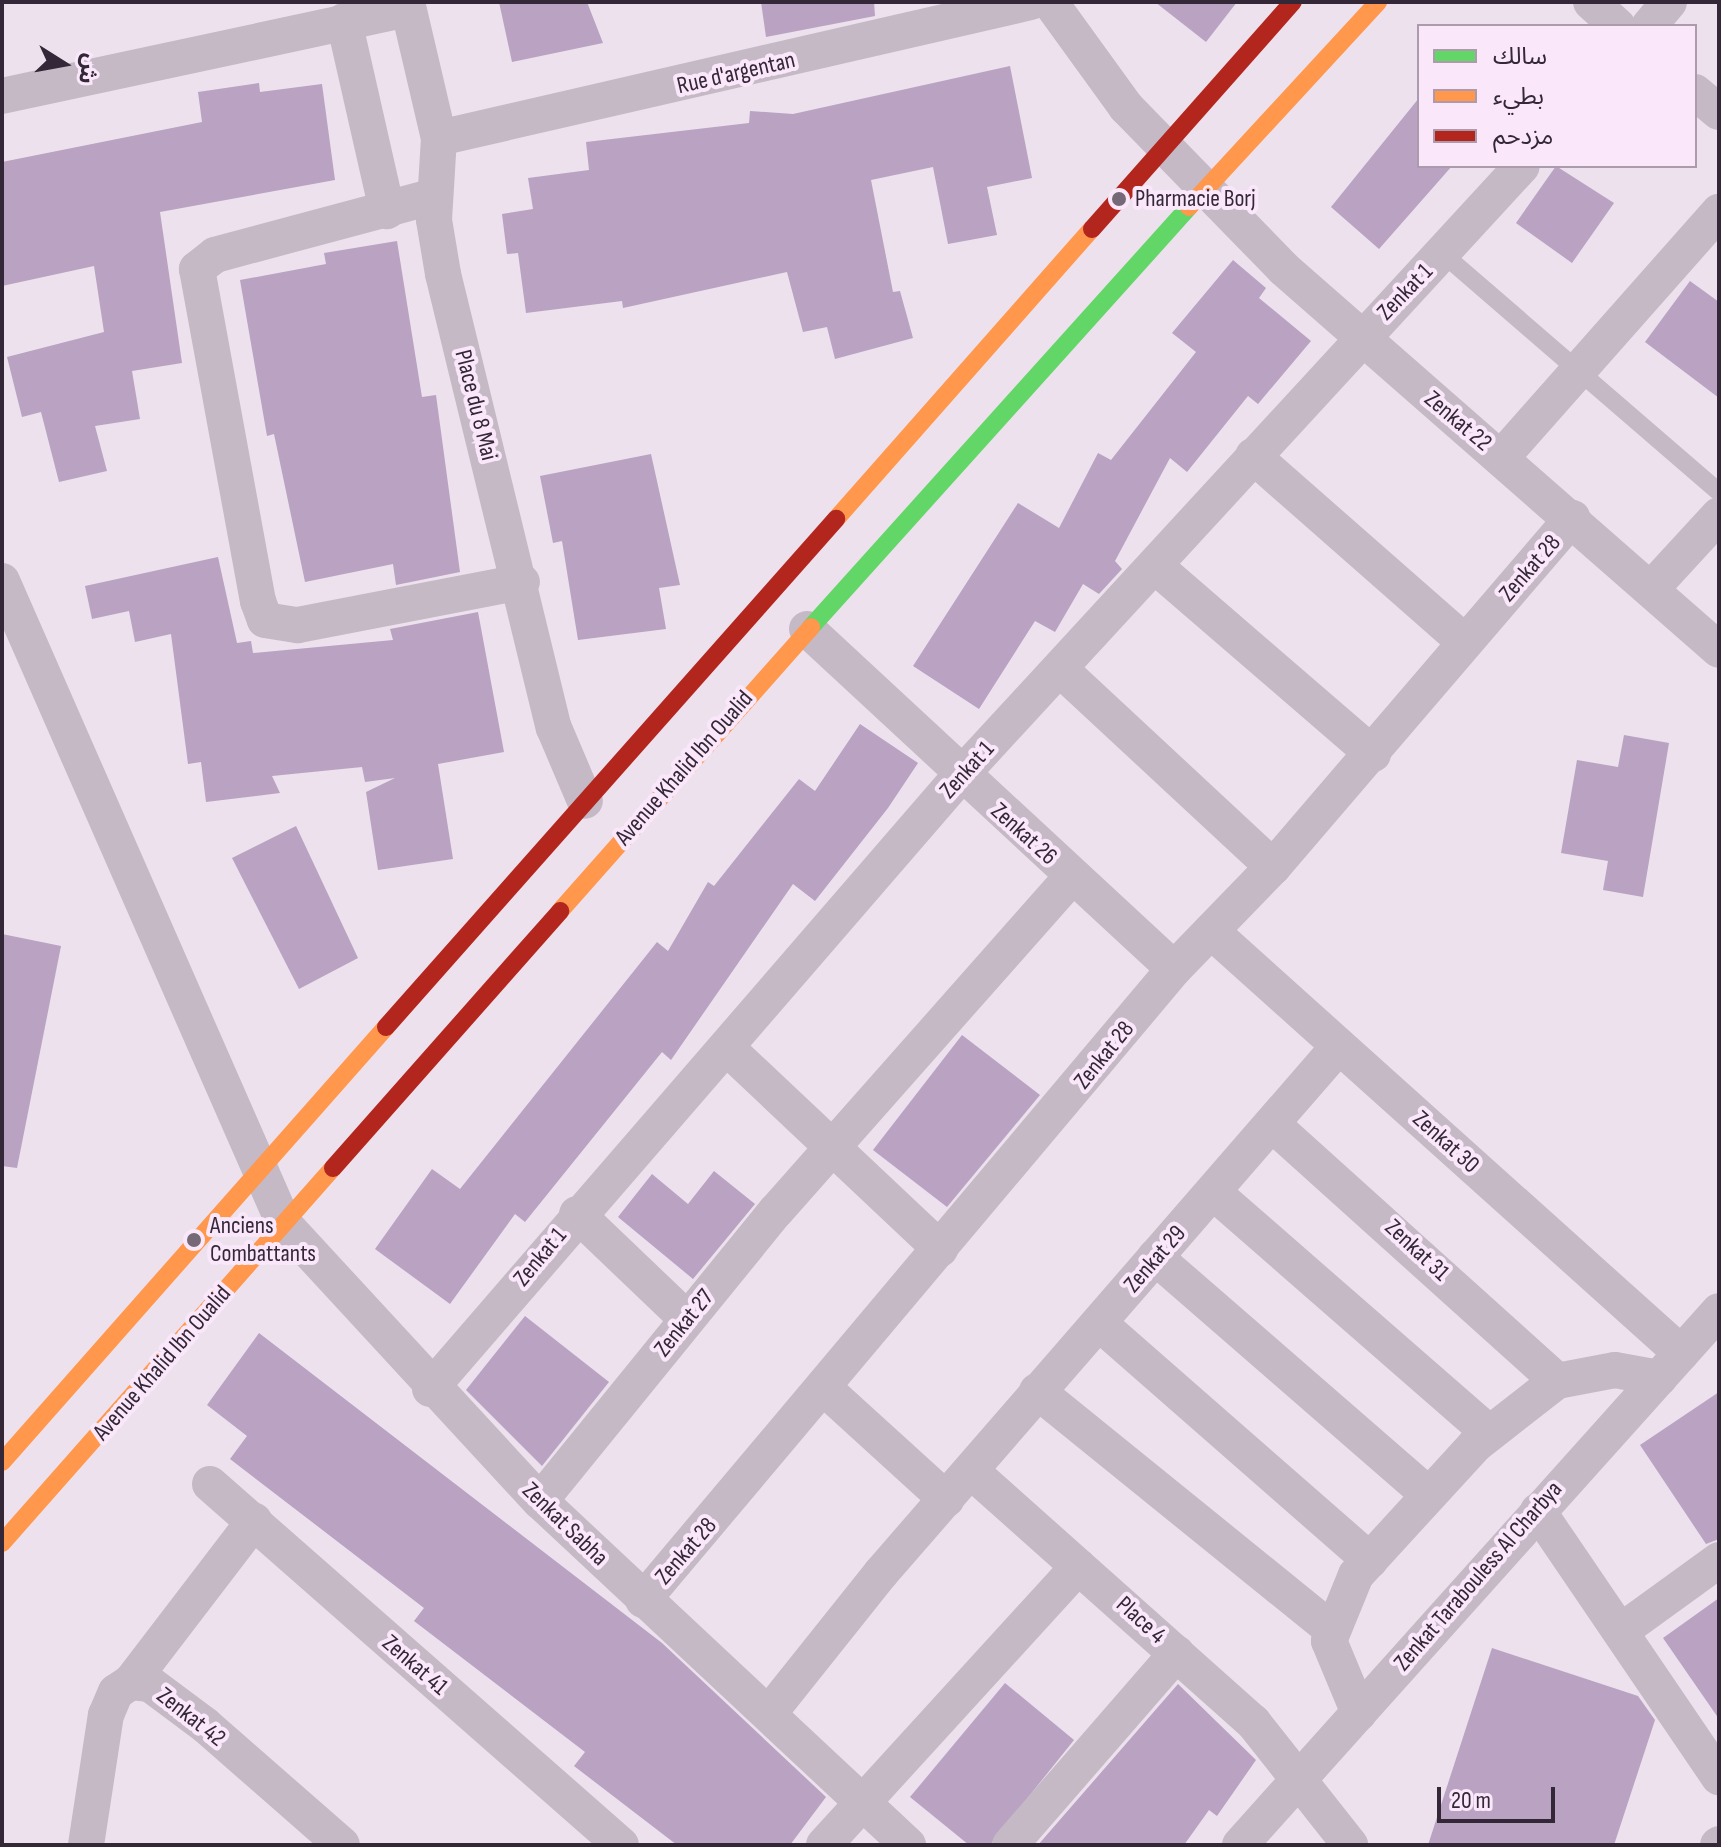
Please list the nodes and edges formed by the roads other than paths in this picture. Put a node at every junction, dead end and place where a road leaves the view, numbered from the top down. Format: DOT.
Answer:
graph roads {
  1 [pos="1031,2"];
  2 [pos="1050,2"];
  3 [pos="1293,2"];
  4 [pos="1378,2"];
  5 [pos="1591,2"];
  6 [pos="1669,2"];
  7 [pos="407,5"];
  8 [pos="344,21"];
  9 [pos="1616,24"];
  10 [pos="1651,24"];
  11 [pos="1697,94"];
  12 [pos="2,96"];
  13 [pos="1719,112"];
  14 [pos="439,138"];
  15 [pos="1167,145"];
  16 [pos="1520,168"];
  17 [pos="1204,185"];
  18 [pos="435,196"];
  19 [pos="387,211"];
  20 [pos="1719,212"];
  21 [pos="1442,253"];
  22 [pos="1361,339"];
  23 [pos="1579,373"];
  24 [pos="1253,456"];
  25 [pos="1501,458"];
  26 [pos="1719,492"];
  27 [pos="1719,515"];
  28 [pos="1572,518"];
  29 [pos="1155,566"];
  30 [pos="2,581"];
  31 [pos="522,582"];
  32 [pos="1651,589"];
  33 [pos="807,629"];
  34 [pos="1465,642"];
  35 [pos="1719,650"];
  36 [pos="1060,669"];
  37 [pos="1373,754"];
  38 [pos="960,776"];
  39 [pos="585,801"];
  40 [pos="1273,867"];
  41 [pos="1071,877"];
  42 [pos="1211,931"];
  43 [pos="1174,969"];
  44 [pos="1339,1046"];
  45 [pos="727,1048"];
  46 [pos="1273,1125"];
  47 [pos="833,1148"];
  48 [pos="262,1169"];
  49 [pos="1213,1192"];
  50 [pos="577,1214"];
  51 [pos="284,1224"];
  52 [pos="940,1249"];
  53 [pos="1155,1257"];
  54 [pos="1719,1311"];
  55 [pos="687,1319"];
  56 [pos="1100,1324"];
  57 [pos="1670,1365"];
  58 [pos="1557,1381"];
  59 [pos="430,1389"];
  60 [pos="825,1389"];
  61 [pos="1037,1391"];
  62 [pos="1489,1433"];
  63 [pos="2,1462"];
  64 [pos="971,1471"];
  65 [pos="210,1484"];
  66 [pos="1429,1495"];
  67 [pos="946,1499"];
  68 [pos="540,1501"];
  69 [pos="1538,1511"];
  70 [pos="254,1521"];
  71 [pos="2,1543"];
  72 [pos="1370,1560"];
  73 [pos="1719,1560"];
  74 [pos="1078,1567"];
  75 [pos="643,1600"];
  76 [pos="1331,1629"];
  77 [pos="1621,1631"];
  78 [pos="1177,1653"];
  79 [pos="131,1682"];
  80 [pos="770,1712"];
  81 [pos="1359,1713"];
  82 [pos="1303,1777"];
  83 [pos="1719,1777"];
  84 [pos="868,1801"];
  85 [pos="86,1845"];
  86 [pos="342,1845"];
  87 [pos="621,1845"];
  88 [pos="824,1845"];
  89 [pos="908,1845"];
  90 [pos="1010,1845"];
  91 [pos="1240,1845"];
  92 [pos="1350,1845"];
  1 -- 14 [label="street, Rue d'argentan"];
  2 -- 15 [label="street, Zenkat 22"];
  3 -- 15 [label="main road"];
  4 -- 17 [label="main road, Avenue Khalid Ibn Oualid"];
  5 -- 9 [label="street"];
  6 -- 10 [label="street"];
  7 -- 8 [label="street"];
  7 -- 14 [label="street, Place du 8 Mai"];
  8 -- 12 [label="street"];
  8 -- 19 [label="street"];
  11 -- 13 [label="street"];
  14 -- 18 [label="street, Place du 8 Mai"];
  15 -- 17 [label="street, Zenkat 22"];
  15 -- 39 [label="main road"];
  16 -- 21 [label="street, Zenkat 1"];
  17 -- 22 [label="street, Zenkat 22"];
  17 -- 33 [label="main road, Avenue Khalid Ibn Oualid"];
  18 -- 19 [label="street"];
  18 -- 31 [label="street, Place du 8 Mai"];
  19 -- 31 [label="street"];
  20 -- 23 [label="street"];
  21 -- 22 [label="street, Zenkat 1"];
  21 -- 23 [label="lane"];
  22 -- 24 [label="street, Zenkat 1"];
  22 -- 25 [label="street, Zenkat 22"];
  23 -- 25 [label="street"];
  23 -- 26 [label="lane"];
  24 -- 29 [label="street, Zenkat 1"];
  24 -- 34 [label="street"];
  25 -- 28 [label="street, Zenkat 22"];
  27 -- 32 [label="street"];
  28 -- 32 [label="street, Zenkat 22"];
  28 -- 34 [label="street, Zenkat 28"];
  29 -- 36 [label="street, Zenkat 1"];
  29 -- 37 [label="street"];
  30 -- 48 [label="street, Zenkat Sabha"];
  31 -- 39 [label="street, Place du 8 Mai"];
  32 -- 35 [label="street, Zenkat 22"];
  33 -- 38 [label="street, Zenkat 26"];
  33 -- 51 [label="main road, Avenue Khalid Ibn Oualid"];
  34 -- 37 [label="street, Zenkat 28"];
  36 -- 38 [label="street, Zenkat 1"];
  36 -- 40 [label="street"];
  37 -- 40 [label="street, Zenkat 28"];
  38 -- 41 [label="street, Zenkat 26"];
  38 -- 45 [label="street, Zenkat 1"];
  39 -- 48 [label="main road"];
  40 -- 42 [label="street, Zenkat 28"];
  41 -- 43 [label="street, Zenkat 26"];
  41 -- 47 [label="street, Zenkat 27"];
  42 -- 43 [label="street, Zenkat 28"];
  42 -- 44 [label="street, Zenkat 30"];
  43 -- 52 [label="street, Zenkat 28"];
  44 -- 46 [label="street, Zenkat 29"];
  44 -- 57 [label="street, Zenkat 30"];
  45 -- 47 [label="street"];
  45 -- 50 [label="street, Zenkat 1"];
  46 -- 49 [label="street, Zenkat 29"];
  46 -- 58 [label="street, Zenkat 31"];
  47 -- 52 [label="street"];
  47 -- 55 [label="street, Zenkat 27"];
  48 -- 51 [label="street, Zenkat Sabha"];
  48 -- 63 [label="main road"];
  49 -- 53 [label="street, Zenkat 29"];
  49 -- 62 [label="street"];
  50 -- 55 [label="street"];
  50 -- 59 [label="street, Zenkat 1"];
  51 -- 59 [label="street, Zenkat Sabha"];
  51 -- 71 [label="main road, Avenue Khalid Ibn Oualid"];
  52 -- 60 [label="street, Zenkat 28"];
  53 -- 56 [label="street, Zenkat 29"];
  53 -- 66 [label="street"];
  54 -- 57 [label="street, Zenkat Tarabouless Al Charbya"];
  55 -- 68 [label="street, Zenkat 27"];
  56 -- 61 [label="street, Zenkat 29"];
  56 -- 72 [label="street"];
  57 -- 58 [label="street"];
  57 -- 69 [label="street, Zenkat Tarabouless Al Charbya"];
  58 -- 62 [label="street"];
  59 -- 68 [label="street, Zenkat Sabha"];
  60 -- 67 [label="street"];
  60 -- 75 [label="street, Zenkat 28"];
  61 -- 64 [label="street, Zenkat 29"];
  61 -- 76 [label="street"];
  62 -- 66 [label="street"];
  64 -- 67 [label="street, Zenkat 29"];
  64 -- 74 [label="street, Place 4"];
  65 -- 70 [label="street, Zenkat 41"];
  66 -- 72 [label="street"];
  67 -- 80 [label="street, Zenkat 29"];
  68 -- 75 [label="street, Zenkat Sabha"];
  69 -- 77 [label="street"];
  69 -- 81 [label="street, Zenkat Tarabouless Al Charbya"];
  70 -- 79 [label="street"];
  70 -- 87 [label="street, Zenkat 41"];
  72 -- 76 [label="street"];
  73 -- 77 [label="street"];
  74 -- 78 [label="street, Place 4"];
  74 -- 84 [label="street"];
  75 -- 80 [label="street, Zenkat Sabha"];
  76 -- 81 [label="street"];
  77 -- 83 [label="street"];
  78 -- 82 [label="street, Place 4"];
  78 -- 90 [label="street"];
  79 -- 85 [label="street, Zenkat 42"];
  79 -- 86 [label="street, Zenkat 42"];
  80 -- 84 [label="street, Zenkat Sabha"];
  81 -- 82 [label="street, Zenkat Tarabouless Al Charbya"];
  82 -- 91 [label="street, Zenkat Tarabouless Al Charbya"];
  82 -- 92 [label="street, Place 4"];
  84 -- 88 [label="street"];
  84 -- 89 [label="street, Zenkat Sabha"];
}
